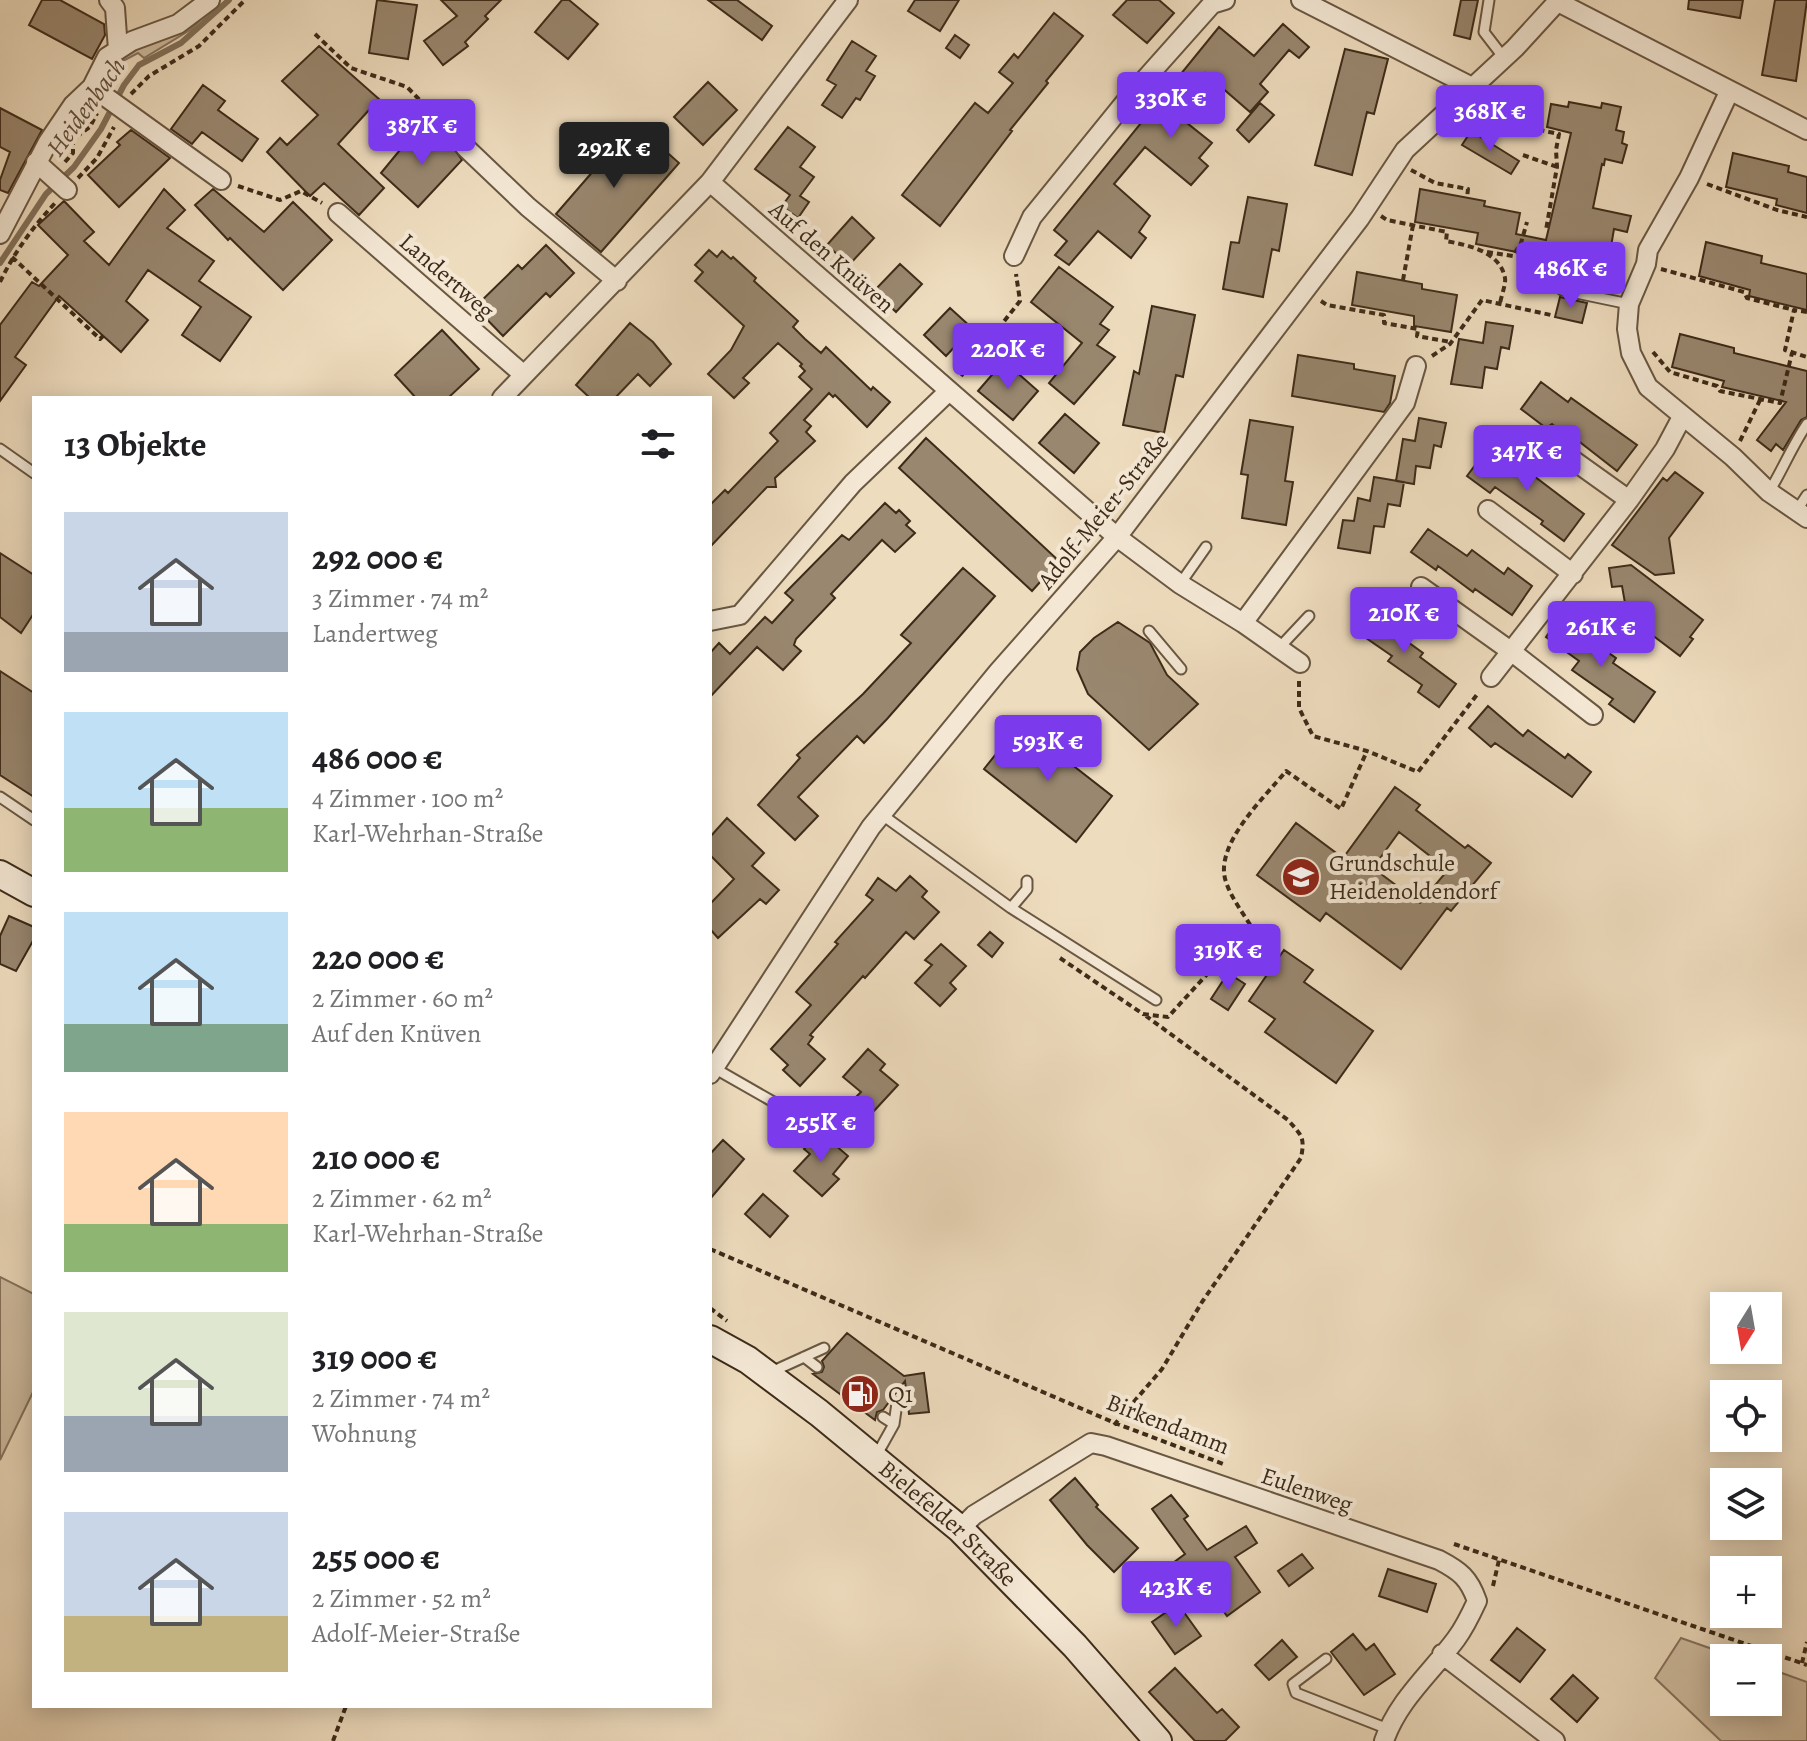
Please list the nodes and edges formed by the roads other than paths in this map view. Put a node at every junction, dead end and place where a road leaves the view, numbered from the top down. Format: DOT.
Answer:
graph roads {
  1 [pos="109,0"];
  2 [pos="210,0"];
  3 [pos="848,0"];
  4 [pos="1225,0"];
  5 [pos="1301,0"];
  6 [pos="1489,0"];
  7 [pos="1558,1"];
  8 [pos="118,50"];
  9 [pos="1504,58"];
  10 [pos="1472,87"];
  11 [pos="1729,92"];
  12 [pos="110,99"];
  13 [pos="1451,108"];
  14 [pos="1475,123"];
  15 [pos="1807,130"];
  16 [pos="465,147"];
  17 [pos="36,162"];
  18 [pos="221,180"];
  19 [pos="710,182"];
  20 [pos="60,184"];
  21 [pos="338,213"];
  22 [pos="0,234"];
  23 [pos="1014,256"];
  24 [pos="617,281"];
  25 [pos="1562,290"];
  26 [pos="1629,304"];
  27 [pos="1416,366"];
  28 [pos="524,375"];
  29 [pos="949,391"];
  30 [pos="504,396"];
  31 [pos="1682,417"];
  32 [pos="1807,424"];
  33 [pos="1545,440"];
  34 [pos="0,449"];
  35 [pos="32,472"];
  36 [pos="1769,492"];
  37 [pos="1629,500"];
  38 [pos="1804,508"];
  39 [pos="1488,510"];
  40 [pos="1117,537"];
  41 [pos="1206,547"];
  42 [pos="1573,574"];
  43 [pos="1180,584"];
  44 [pos="1421,587"];
  45 [pos="1309,616"];
  46 [pos="712,621"];
  47 [pos="1243,623"];
  48 [pos="1149,631"];
  49 [pos="1279,648"];
  50 [pos="1512,652"];
  51 [pos="1300,663"];
  52 [pos="1181,669"];
  53 [pos="1491,677"];
  54 [pos="1593,715"];
  55 [pos="0,797"];
  56 [pos="881,814"];
  57 [pos="32,819"];
  58 [pos="0,874"];
  59 [pos="1027,881"];
  60 [pos="32,892"];
  61 [pos="1011,908"];
  62 [pos="1156,1000"];
  63 [pos="712,1068"];
  64 [pos="712,1070"];
  65 [pos="791,1112"];
  66 [pos="712,1342"];
  67 [pos="824,1348"];
  68 [pos="804,1357"];
  69 [pos="817,1367"];
  70 [pos="767,1374"];
  71 [pos="897,1403"];
  72 [pos="883,1417"];
  73 [pos="894,1424"];
  74 [pos="875,1458"];
  75 [pos="960,1529"];
  76 [pos="1442,1654"];
  77 [pos="1326,1659"];
  78 [pos="1386,1735"];
  79 [pos="1158,1741"];
  80 [pos="1555,1741"];
  1 -- 8 [label="street"];
  2 -- 8 [label="street"];
  3 -- 19 [label="street"];
  4 -- 23 [label="street"];
  5 -- 10 [label="street"];
  6 -- 9 [label="lane"];
  7 -- 9 [label="street, Adolf-Meier-Straße"];
  7 -- 11 [label="street"];
  8 -- 12 [label="street"];
  9 -- 10 [label="street, Adolf-Meier-Straße"];
  10 -- 13 [label="street, Adolf-Meier-Straße"];
  11 -- 15 [label="street"];
  11 -- 26 [label="street"];
  12 -- 17 [label="street"];
  12 -- 18 [label="street"];
  13 -- 14 [label="lane"];
  13 -- 40 [label="street, Adolf-Meier-Straße"];
  16 -- 24 [label="street"];
  17 -- 20 [label="street"];
  17 -- 22 [label="street"];
  19 -- 24 [label="street"];
  19 -- 29 [label="street, Auf den Knüven"];
  21 -- 28 [label="street, Landertweg"];
  24 -- 28 [label="street"];
  25 -- 26 [label="lane"];
  26 -- 31 [label="street"];
  27 -- 47 [label="street"];
  28 -- 30 [label="street"];
  29 -- 40 [label="street, Auf den Knüven"];
  29 -- 46 [label="street"];
  31 -- 36 [label="street"];
  31 -- 37 [label="street"];
  32 -- 36 [label="lane"];
  33 -- 37 [label="street"];
  34 -- 35 [label="lane"];
  36 -- 38 [label="street"];
  37 -- 42 [label="street"];
  39 -- 42 [label="street"];
  40 -- 43 [label="street, Auf den Knüven"];
  40 -- 56 [label="street, Adolf-Meier-Straße"];
  41 -- 43 [label="lane"];
  42 -- 50 [label="street"];
  43 -- 47 [label="street, Auf den Knüven"];
  44 -- 50 [label="street"];
  45 -- 49 [label="lane"];
  47 -- 49 [label="street, Auf den Knüven"];
  48 -- 52 [label="lane"];
  49 -- 51 [label="street, Auf den Knüven"];
  50 -- 53 [label="street"];
  50 -- 54 [label="street"];
  55 -- 57 [label="lane"];
  56 -- 61 [label="lane"];
  56 -- 63 [label="street, Adolf-Meier-Straße"];
  58 -- 60 [label="main road"];
  59 -- 61 [label="lane"];
  61 -- 62 [label="lane"];
  64 -- 65 [label="lane"];
  66 -- 70 [label="main road, Bielefelder Straße"];
  67 -- 68 [label="lane"];
  68 -- 69 [label="lane"];
  68 -- 70 [label="lane"];
  70 -- 74 [label="main road, Bielefelder Straße"];
  71 -- 73 [label="lane"];
  72 -- 73 [label="lane"];
  73 -- 74 [label="lane"];
  74 -- 75 [label="main road, Bielefelder Straße"];
  75 -- 76 [label="street, Eulenweg"];
  75 -- 79 [label="main road, Bielefelder Straße"];
  76 -- 78 [label="street, Eulenweg"];
  76 -- 80 [label="street"];
  77 -- 78 [label="lane"];
}
